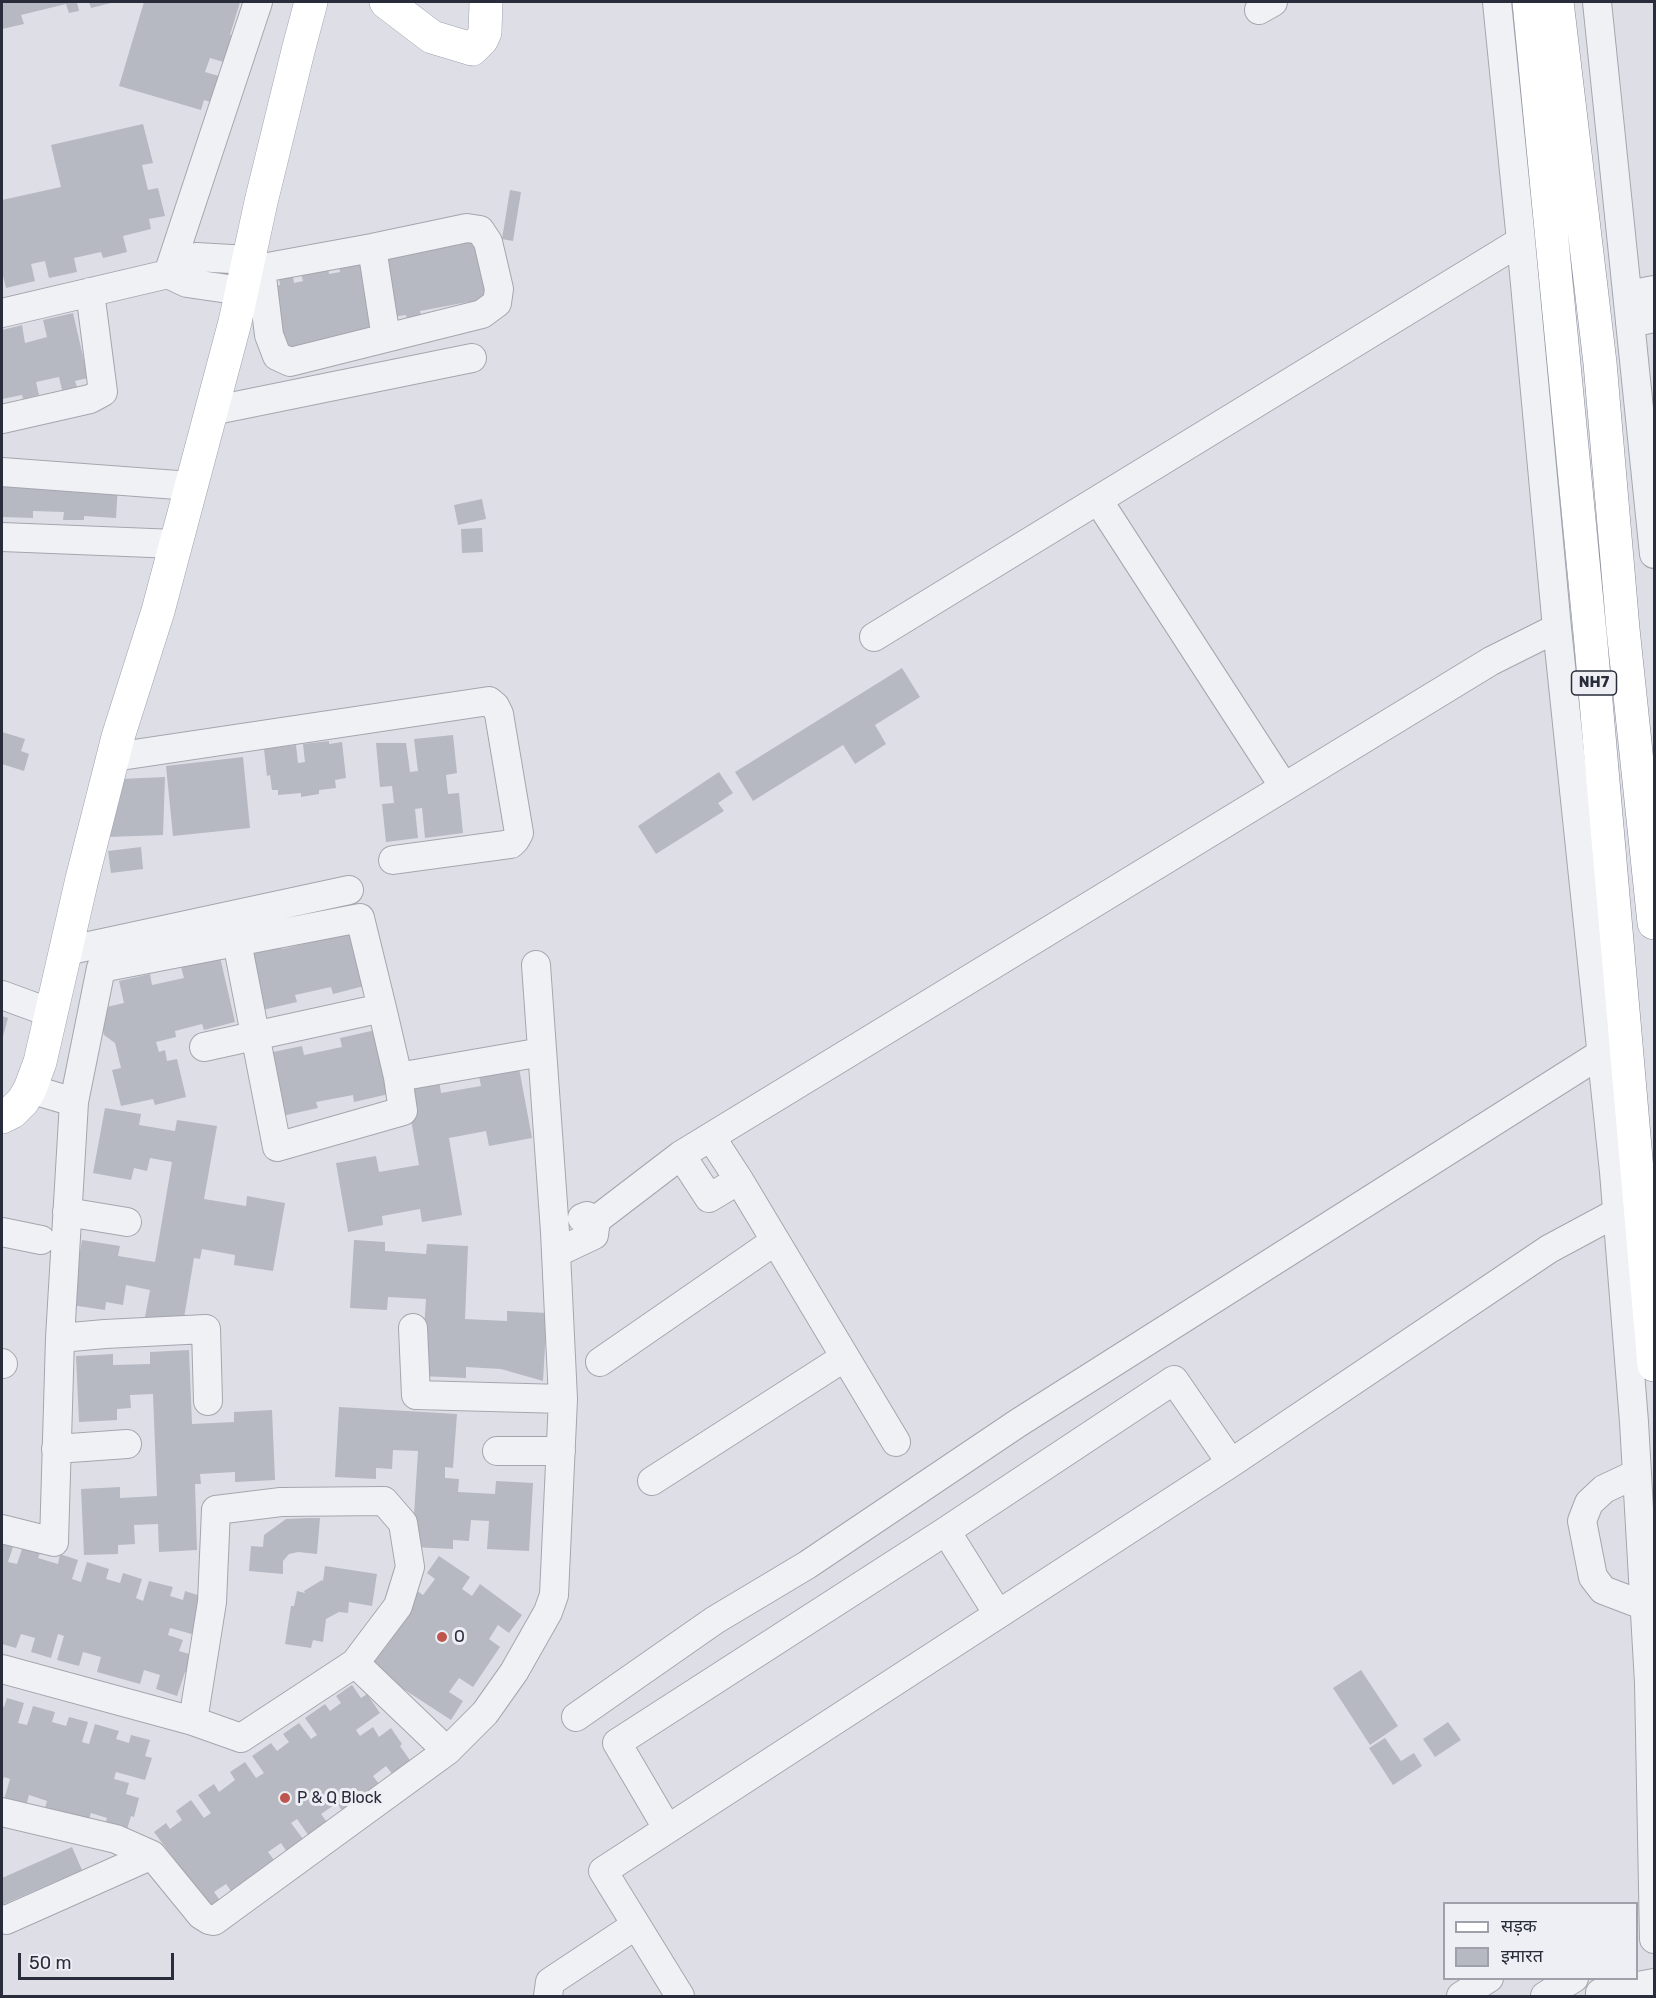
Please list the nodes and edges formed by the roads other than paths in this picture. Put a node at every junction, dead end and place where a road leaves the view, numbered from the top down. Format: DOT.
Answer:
graph roads {
  1 [pos="258,2"];
  2 [pos="311,2"];
  3 [pos="386,2"];
  4 [pos="486,2"];
  5 [pos="1497,2"];
  6 [pos="1529,2"];
  7 [pos="1557,2"];
  8 [pos="1597,2"];
  9 [pos="1521,241"];
  10 [pos="372,248"];
  11 [pos="250,273"];
  12 [pos="168,274"];
  13 [pos="90,292"];
  14 [pos="1642,307"];
  15 [pos="2,313"];
  16 [pos="386,338"];
  17 [pos="472,358"];
  18 [pos="211,411"];
  19 [pos="2,419"];
  20 [pos="2,472"];
  21 [pos="191,486"];
  22 [pos="1098,500"];
  23 [pos="2,537"];
  24 [pos="176,544"];
  25 [pos="1654,554"];
  26 [pos="1557,628"];
  27 [pos="874,638"];
  28 [pos="114,757"];
  29 [pos="1284,787"];
  30 [pos="393,860"];
  31 [pos="349,890"];
  32 [pos="1654,923"];
  33 [pos="237,942"];
  34 [pos="66,951"];
  35 [pos="536,965"];
  36 [pos="2,995"];
  37 [pos="382,1008"];
  38 [pos="51,1012"];
  39 [pos="256,1036"];
  40 [pos="204,1047"];
  41 [pos="542,1052"];
  42 [pos="1602,1053"];
  43 [pos="398,1077"];
  44 [pos="30,1089"];
  45 [pos="74,1102"];
  46 [pos="2,1117"];
  47 [pos="711,1137"];
  48 [pos="681,1155"];
  49 [pos="739,1180"];
  50 [pos="67,1212"];
  51 [pos="1616,1213"];
  52 [pos="127,1222"];
  53 [pos="2,1232"];
  54 [pos="41,1240"];
  55 [pos="776,1241"];
  56 [pos="556,1242"];
  57 [pos="413,1328"];
  58 [pos="60,1338"];
  59 [pos="845,1357"];
  60 [pos="600,1362"];
  61 [pos="1654,1365"];
  62 [pos="563,1399"];
  63 [pos="208,1401"];
  64 [pos="1644,1435"];
  65 [pos="896,1442"];
  66 [pos="127,1444"];
  67 [pos="57,1449"];
  68 [pos="496,1451"];
  69 [pos="561,1451"];
  70 [pos="1231,1463"];
  71 [pos="1636,1474"];
  72 [pos="652,1481"];
  73 [pos="2,1529"];
  74 [pos="945,1531"];
  75 [pos="1644,1606"];
  76 [pos="998,1614"];
  77 [pos="355,1663"];
  78 [pos="2,1669"];
  79 [pos="576,1717"];
  80 [pos="194,1721"];
  81 [pos="447,1751"];
  82 [pos="2,1812"];
  83 [pos="667,1828"];
  84 [pos="152,1854"];
  85 [pos="2,1919"];
  86 [pos="636,1925"];
  87 [pos="1654,1939"];
  88 [pos="1486,1980"];
  89 [pos="1571,1980"];
  90 [pos="1654,1983"];
  91 [pos="1599,1989"];
  92 [pos="548,1996"];
  93 [pos="680,1996"];
  94 [pos="1461,1996"];
  95 [pos="1545,1996"];
  1 -- 12 [label="street"];
  2 -- 11 [label="main road"];
  3 -- 4 [label="main road"];
  5 -- 9 [label="street"];
  6 -- 61 [label="main road, NH7"];
  7 -- 32 [label="main road, NH7"];
  8 -- 14 [label="street"];
  9 -- 22 [label="street"];
  9 -- 26 [label="street"];
  10 -- 11 [label="street"];
  10 -- 16 [label="street"];
  10 -- 16 [label="street"];
  11 -- 12 [label="street"];
  11 -- 16 [label="street"];
  11 -- 18 [label="main road"];
  12 -- 13 [label="street"];
  13 -- 15 [label="street"];
  13 -- 19 [label="street"];
  14 -- 25 [label="street"];
  17 -- 18 [label="street"];
  18 -- 21 [label="main road"];
  20 -- 21 [label="street"];
  21 -- 24 [label="main road"];
  22 -- 27 [label="street"];
  22 -- 29 [label="street"];
  23 -- 24 [label="street"];
  24 -- 28 [label="main road"];
  26 -- 29 [label="street"];
  26 -- 42 [label="street"];
  28 -- 30 [label="street"];
  28 -- 34 [label="main road"];
  29 -- 47 [label="street"];
  31 -- 34 [label="street"];
  33 -- 37 [label="street"];
  33 -- 39 [label="street"];
  33 -- 45 [label="street"];
  34 -- 38 [label="main road"];
  35 -- 41 [label="street"];
  36 -- 38 [label="street"];
  37 -- 39 [label="street"];
  37 -- 43 [label="street"];
  38 -- 44 [label="main road"];
  39 -- 40 [label="street"];
  39 -- 43 [label="street"];
  41 -- 43 [label="street"];
  41 -- 56 [label="street"];
  42 -- 51 [label="street"];
  42 -- 79 [label="street"];
  44 -- 45 [label="street"];
  44 -- 46 [label="main road"];
  45 -- 50 [label="street"];
  47 -- 48 [label="street"];
  47 -- 49 [label="street"];
  48 -- 49 [label="street"];
  48 -- 56 [label="street"];
  49 -- 55 [label="street"];
  50 -- 52 [label="street"];
  50 -- 58 [label="street"];
  51 -- 64 [label="street"];
  51 -- 70 [label="street"];
  53 -- 54 [label="street"];
  55 -- 59 [label="street"];
  55 -- 60 [label="street"];
  56 -- 62 [label="street"];
  57 -- 62 [label="street"];
  58 -- 63 [label="street"];
  58 -- 67 [label="street"];
  59 -- 65 [label="street"];
  59 -- 72 [label="street"];
  62 -- 69 [label="street"];
  64 -- 71 [label="street"];
  66 -- 67 [label="street"];
  67 -- 73 [label="street"];
  68 -- 69 [label="street"];
  69 -- 81 [label="street"];
  70 -- 74 [label="street"];
  70 -- 76 [label="street"];
  71 -- 75 [label="street"];
  71 -- 75 [label="street"];
  74 -- 76 [label="street"];
  74 -- 83 [label="street"];
  75 -- 87 [label="street"];
  76 -- 83 [label="street"];
  77 -- 80 [label="street"];
  77 -- 80 [label="street"];
  77 -- 81 [label="street"];
  78 -- 80 [label="street"];
  81 -- 84 [label="street"];
  82 -- 84 [label="street"];
  83 -- 86 [label="street"];
  84 -- 85 [label="street"];
  86 -- 92 [label="street"];
  86 -- 93 [label="street"];
  88 -- 94 [label="street"];
  89 -- 95 [label="street"];
  90 -- 91 [label="street"];
}
